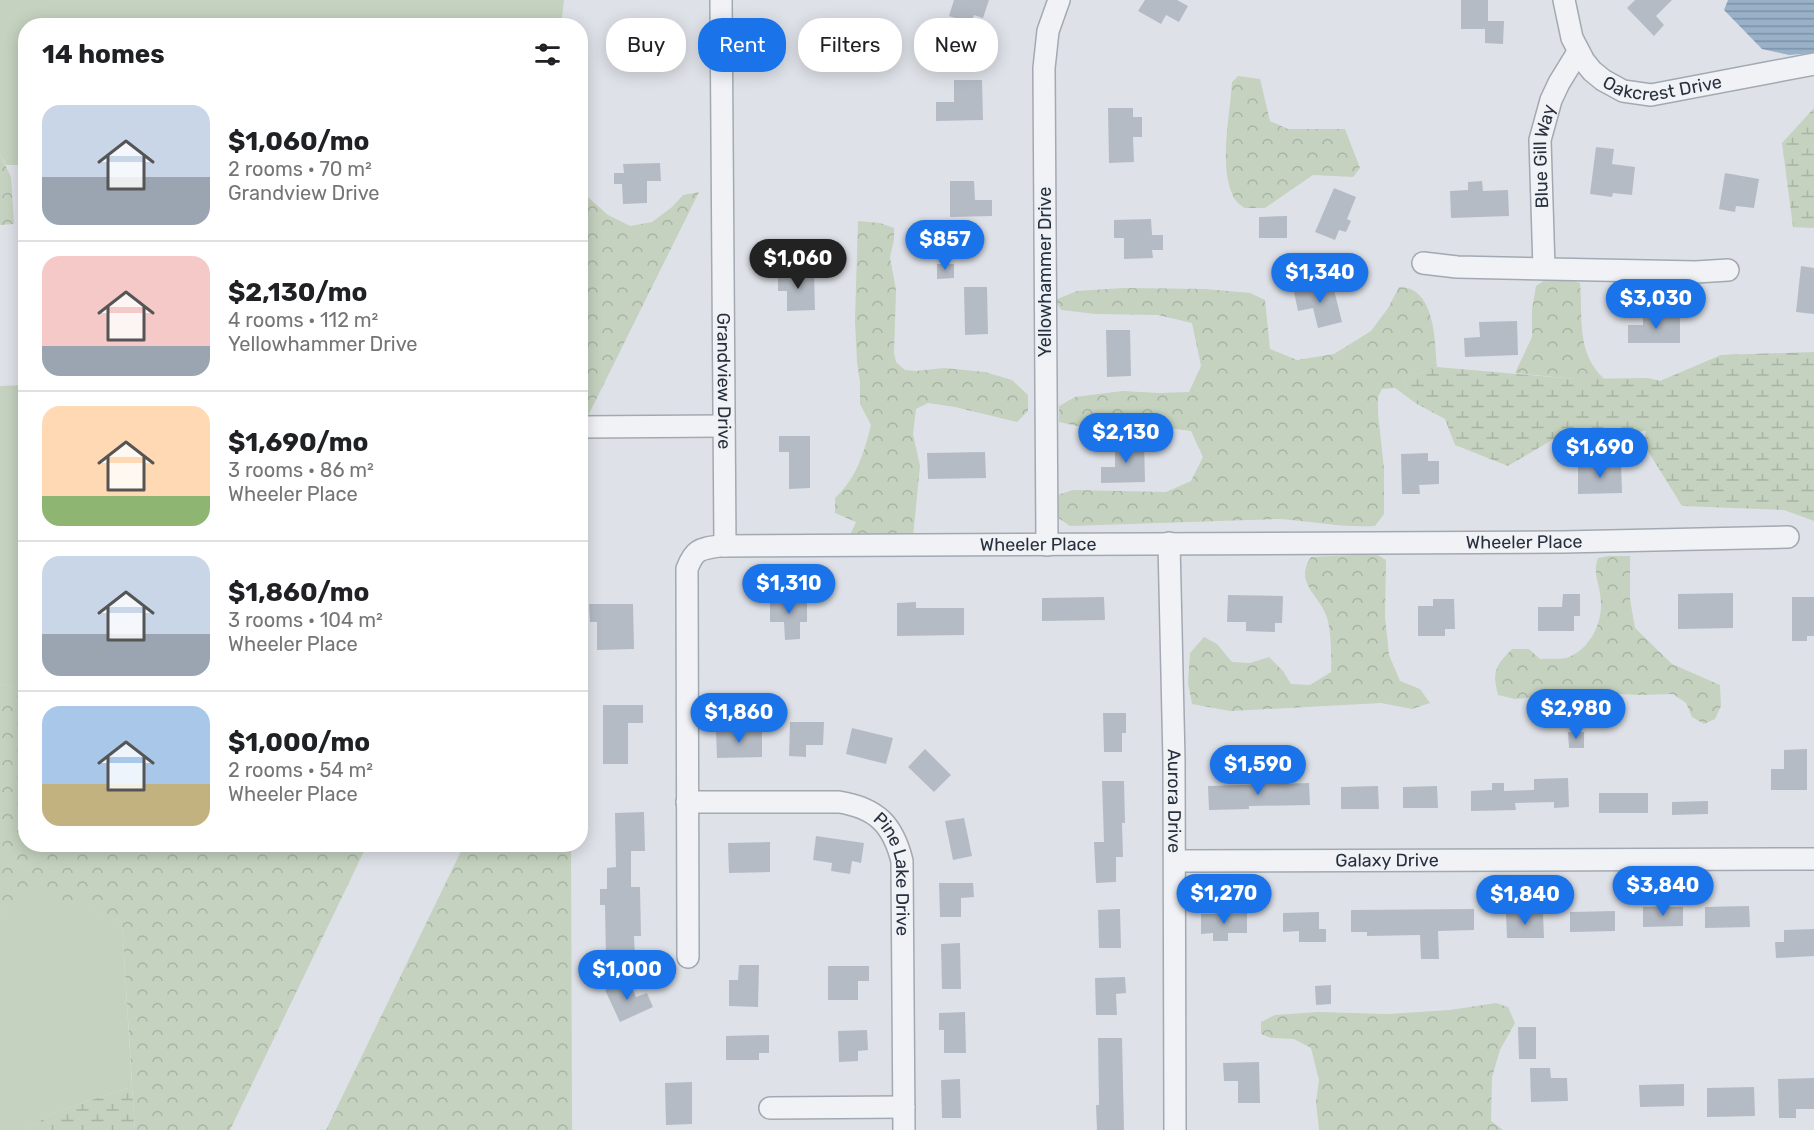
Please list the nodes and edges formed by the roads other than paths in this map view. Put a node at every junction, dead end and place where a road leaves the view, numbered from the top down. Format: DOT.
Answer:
graph roads {
  1 [pos="722,0"];
  2 [pos="1059,0"];
  3 [pos="1564,0"];
  4 [pos="1578,52"];
  5 [pos="1814,64"];
  6 [pos="1423,263"];
  7 [pos="1544,268"];
  8 [pos="1728,270"];
  9 [pos="724,426"];
  10 [pos="588,427"];
  11 [pos="1788,537"];
  12 [pos="1169,543"];
  13 [pos="725,546"];
  14 [pos="1047,546"];
  15 [pos="687,802"];
  16 [pos="1814,858"];
  17 [pos="1175,861"];
  18 [pos="688,957"];
  19 [pos="903,1107"];
  20 [pos="770,1108"];
  21 [pos="904,1130"];
  22 [pos="1175,1130"];
  1 -- 9 [label="street, Grandview Drive"];
  2 -- 14 [label="street, Yellowhammer Drive"];
  3 -- 4 [label="street, Oakcrest Drive"];
  4 -- 5 [label="street, Oakcrest Drive"];
  4 -- 7 [label="street, Blue Gill Way"];
  6 -- 7 [label="street"];
  7 -- 8 [label="street"];
  9 -- 10 [label="street"];
  9 -- 13 [label="street, Grandview Drive"];
  11 -- 12 [label="street, Wheeler Place"];
  12 -- 14 [label="street, Wheeler Place"];
  12 -- 17 [label="street, Aurora Drive"];
  13 -- 14 [label="street, Wheeler Place"];
  13 -- 15 [label="street, Wheeler Place"];
  15 -- 18 [label="street, Wheeler Place"];
  15 -- 19 [label="street, Pine Lake Drive"];
  16 -- 17 [label="street, Galaxy Drive"];
  17 -- 22 [label="street, Aurora Drive"];
  19 -- 20 [label="street"];
  19 -- 21 [label="street, Pine Lake Drive"];
}
